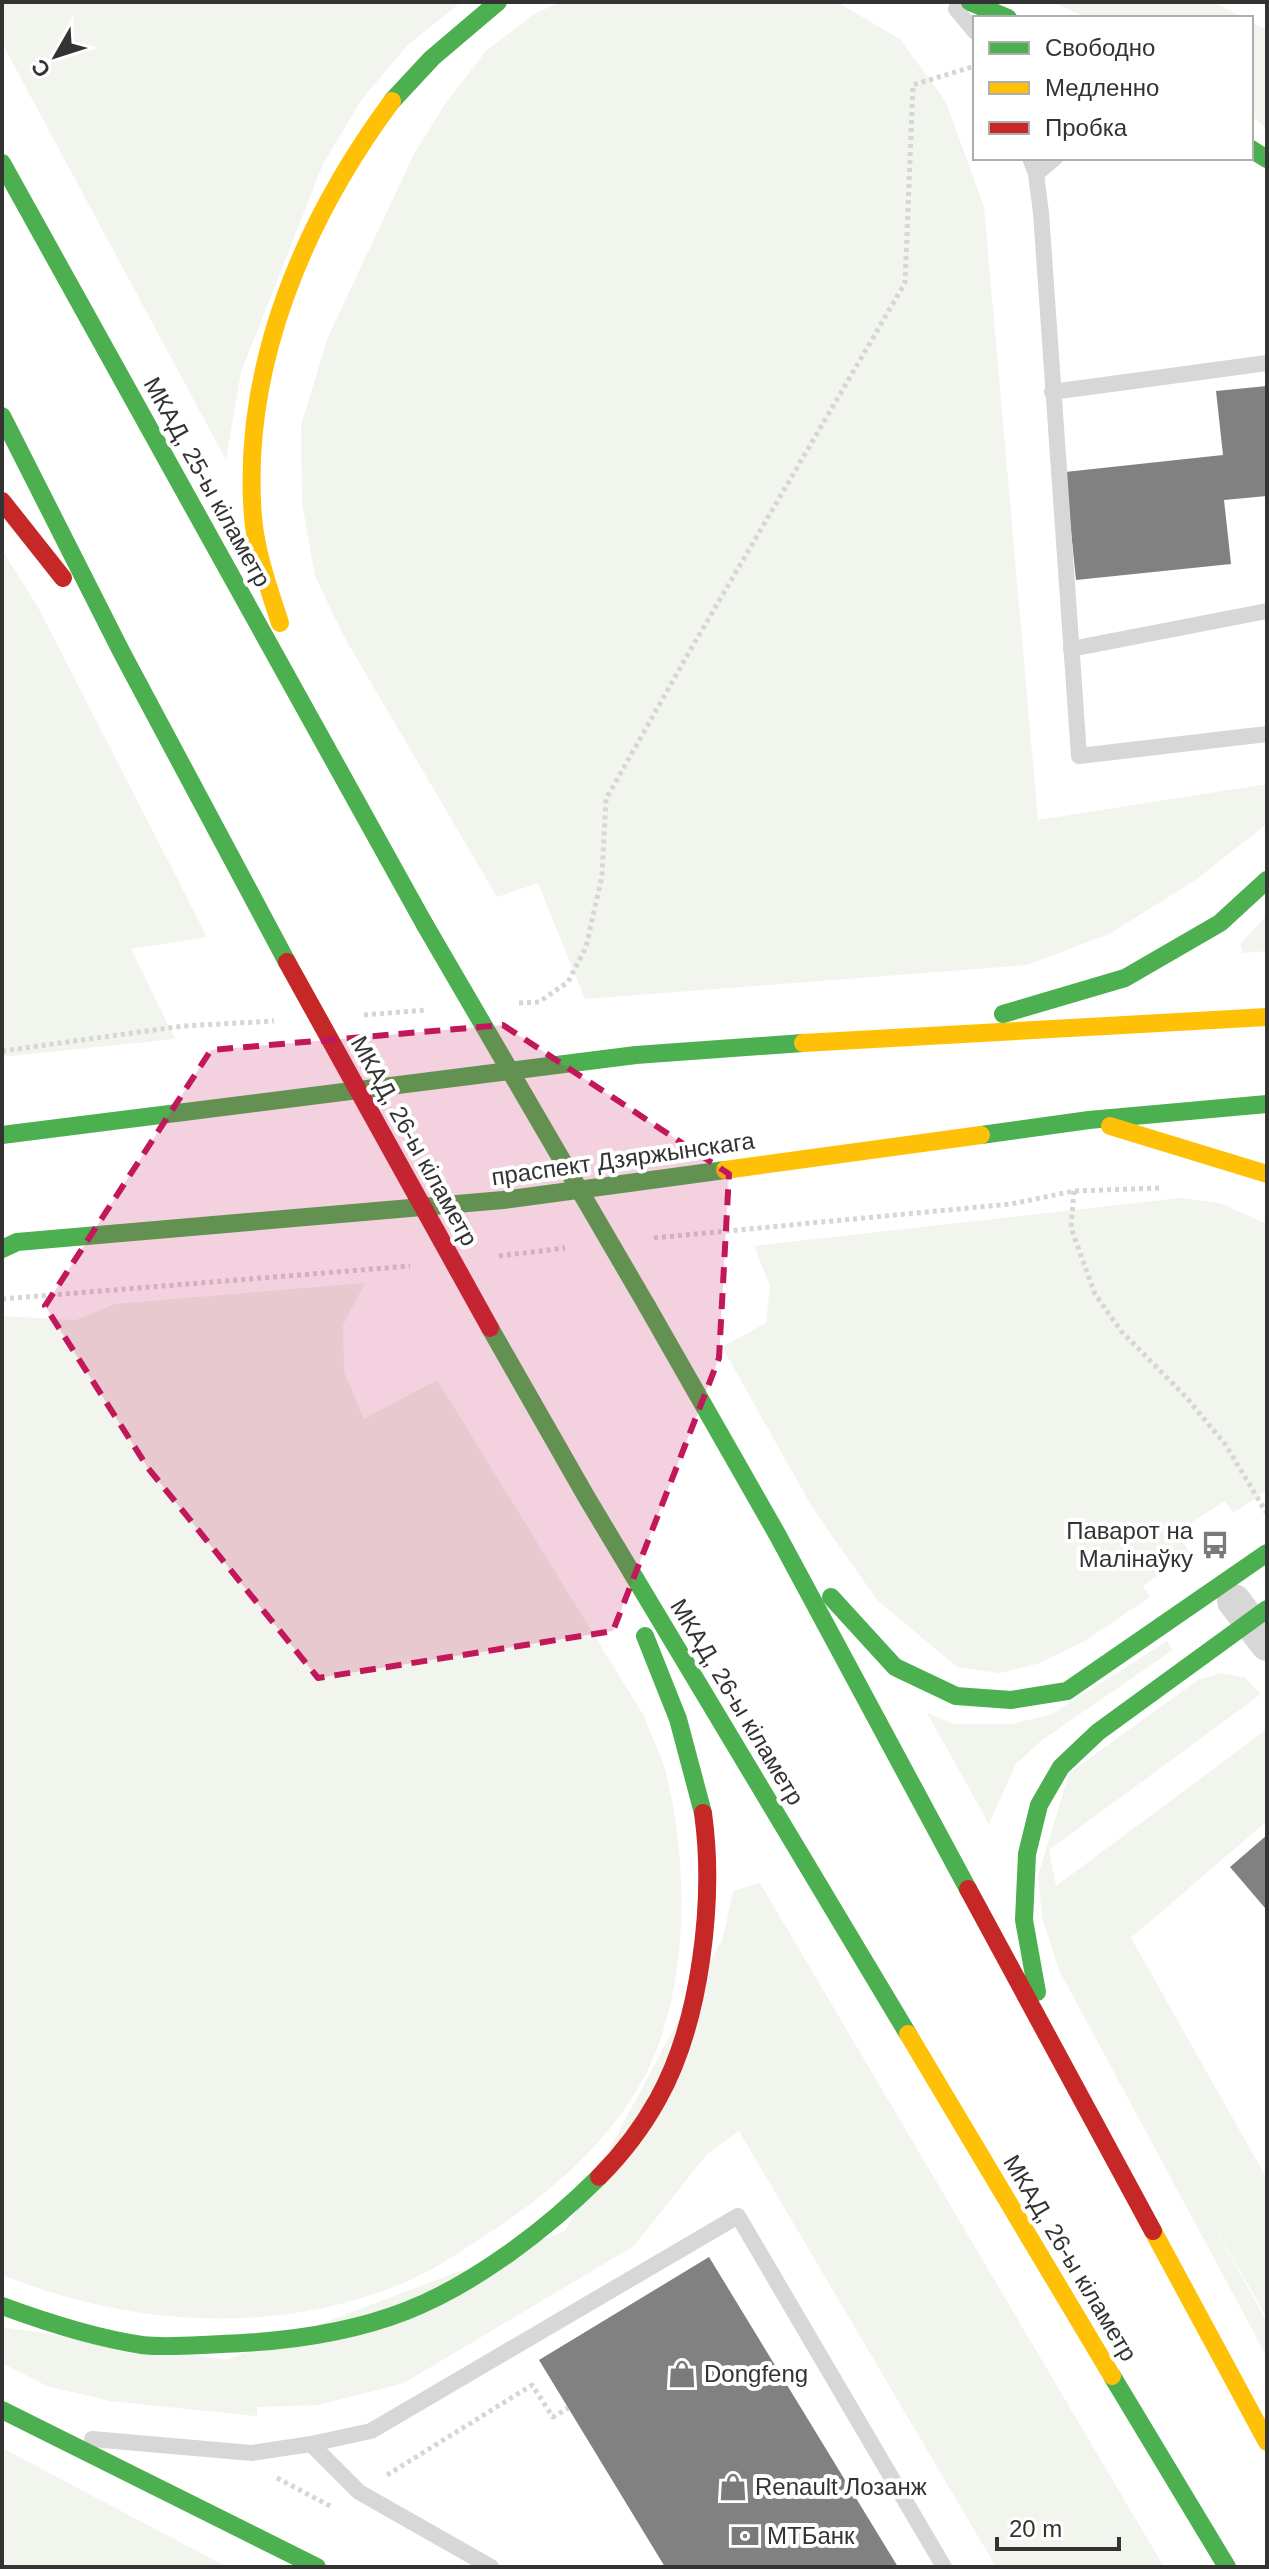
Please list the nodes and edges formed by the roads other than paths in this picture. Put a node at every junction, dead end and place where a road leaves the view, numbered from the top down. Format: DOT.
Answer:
graph roads {
  1 [pos="498,2"];
  2 [pos="950,2"];
  3 [pos="970,2"];
  4 [pos="1003,16"];
  5 [pos="973,30"];
  6 [pos="2,163"];
  7 [pos="1033,166"];
  8 [pos="1267,363"];
  9 [pos="1052,392"];
  10 [pos="2,416"];
  11 [pos="2,501"];
  12 [pos="1267,611"];
  13 [pos="1071,649"];
  14 [pos="122,653"];
  15 [pos="310,717"];
  16 [pos="1267,734"];
  17 [pos="1267,880"];
  18 [pos="1267,1017"];
  19 [pos="935,1034"];
  20 [pos="1267,1104"];
  21 [pos="1089,1120"];
  22 [pos="2,1135"];
  23 [pos="1267,1174"];
  24 [pos="10,1246"];
  25 [pos="587,1498"];
  26 [pos="777,1534"];
  27 [pos="1267,1553"];
  28 [pos="1222,1585"];
  29 [pos="1261,1625"];
  30 [pos="1043,2030"];
  31 [pos="2,2306"];
  32 [pos="2,2410"];
  33 [pos="51,2436"];
  34 [pos="1267,2442"];
  35 [pos="311,2444"];
  36 [pos="317,2567"];
  37 [pos="491,2567"];
  38 [pos="944,2567"];
  39 [pos="1227,2567"];
  1 -- 15 [label="highway"];
  2 -- 5 [label="lane"];
  3 -- 4 [label="highway"];
  6 -- 15 [label="highway, МКАД, 25-ы кіламетр"];
  7 -- 9 [label="lane"];
  8 -- 9 [label="lane"];
  9 -- 13 [label="lane"];
  10 -- 14 [label="highway"];
  11 -- 14 [label="highway"];
  12 -- 13 [label="lane"];
  13 -- 16 [label="lane"];
  14 -- 25 [label="highway, МКАД, 26-ы кіламетр, bridge"];
  15 -- 26 [label="highway, МКАД, 25-ы кіламетр, bridge"];
  17 -- 19 [label="highway"];
  18 -- 19 [label="highway"];
  19 -- 22 [label="highway"];
  20 -- 21 [label="highway, праспект Дзяржынскага"];
  21 -- 23 [label="highway"];
  21 -- 24 [label="highway, праспект Дзяржынскага"];
  25 -- 31 [label="highway"];
  25 -- 39 [label="highway, МКАД, 26-ы кіламетр"];
  26 -- 28 [label="highway"];
  26 -- 30 [label="highway"];
  27 -- 28 [label="highway"];
  28 -- 29 [label="street"];
  29 -- 30 [label="highway"];
  30 -- 34 [label="highway"];
  32 -- 33 [label="highway"];
  33 -- 35 [label="lane"];
  33 -- 36 [label="highway"];
  35 -- 37 [label="lane"];
  35 -- 38 [label="lane"];
}
